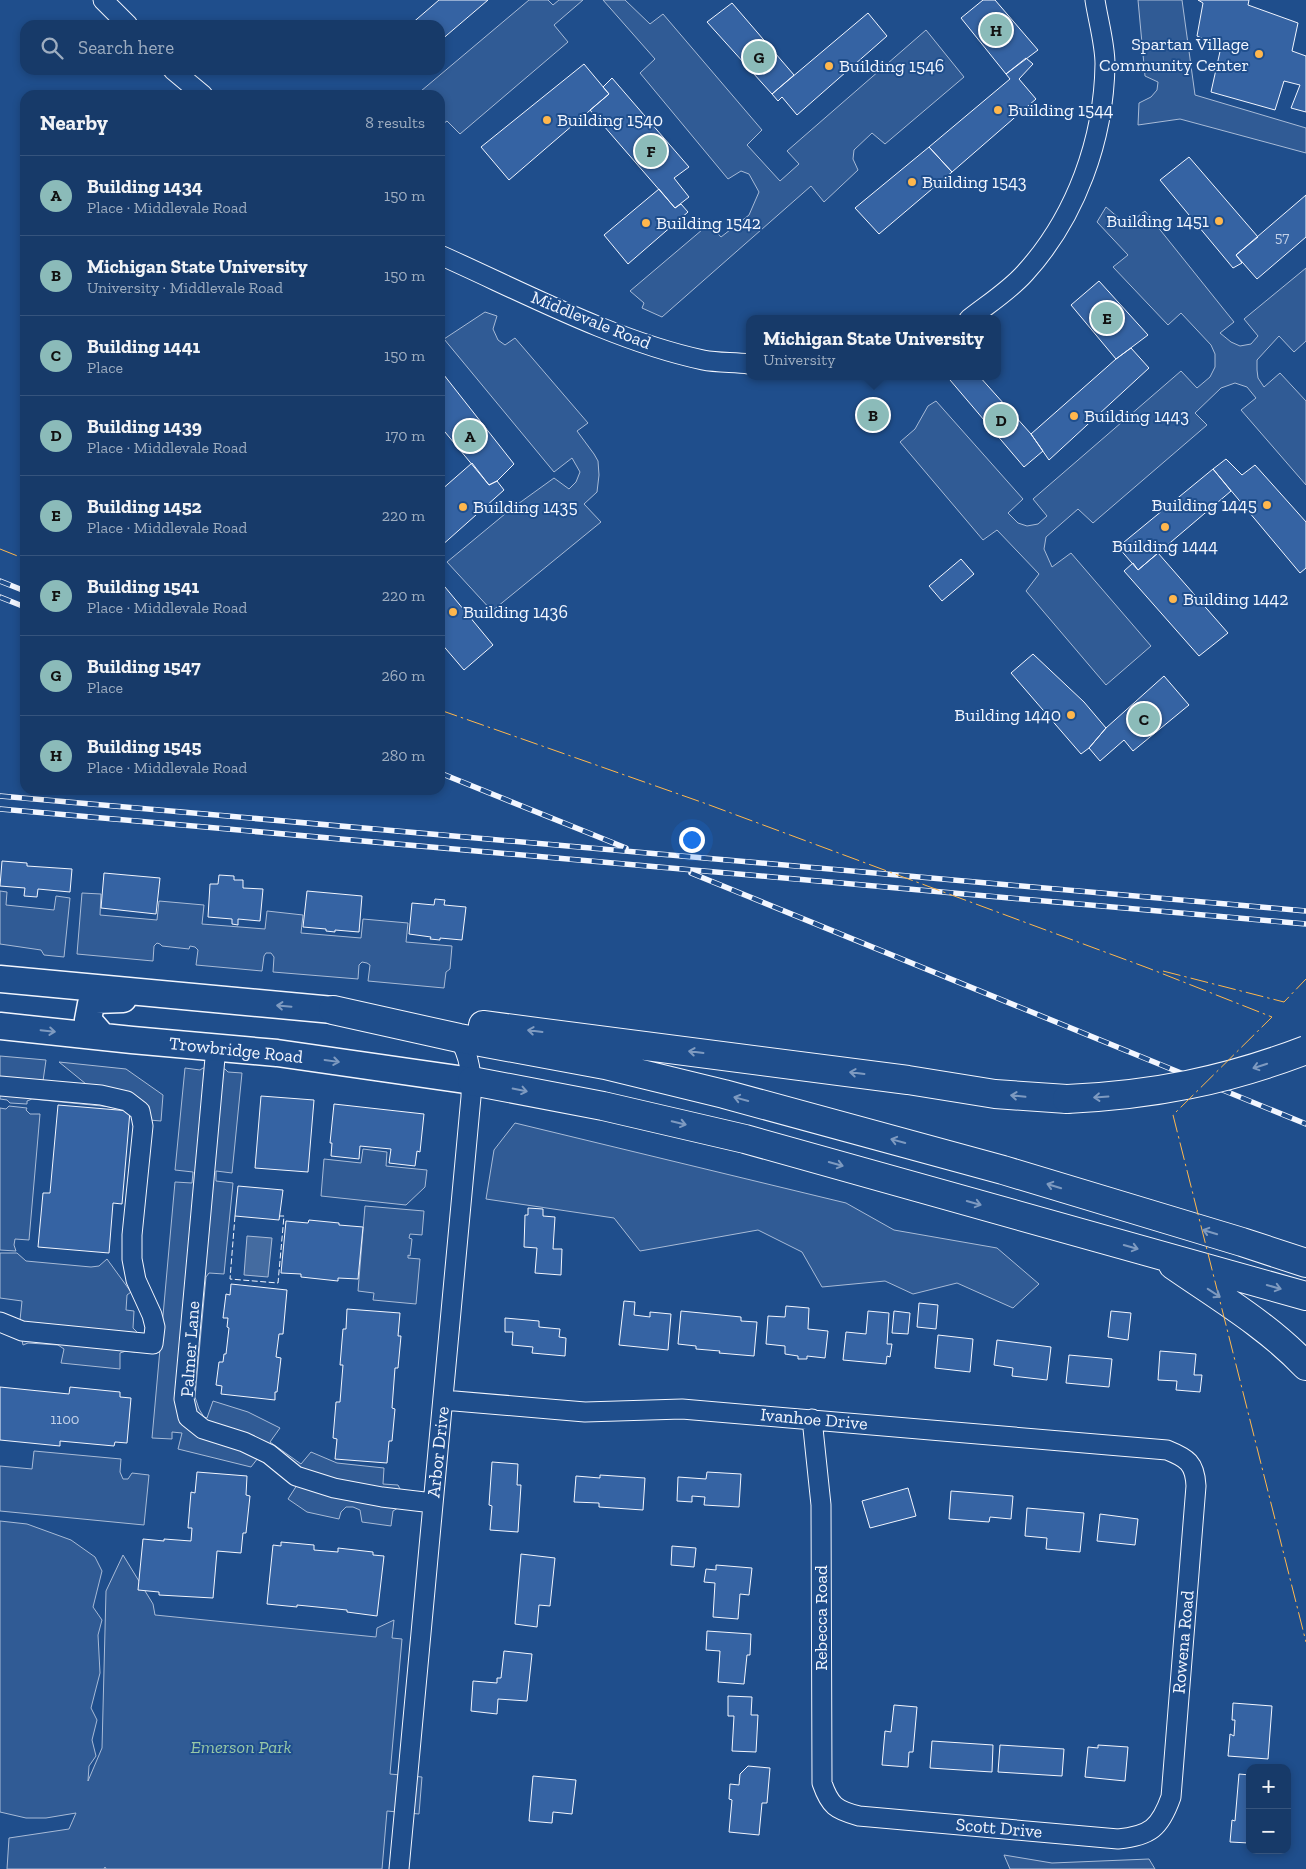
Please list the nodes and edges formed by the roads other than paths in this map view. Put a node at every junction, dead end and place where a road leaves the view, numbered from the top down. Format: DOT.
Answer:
graph roads {
  1 [pos="103,0"];
  2 [pos="1095,0"];
  3 [pos="123,20"];
  4 [pos="179,75"];
  5 [pos="197,90"];
  6 [pos="445,258"];
  7 [pos="974,315"];
  8 [pos="746,364"];
  9 [pos="0,978"];
  10 [pos="54,984"];
  11 [pos="0,991"];
  12 [pos="206,999"];
  13 [pos="333,1010"];
  14 [pos="0,1026"];
  15 [pos="102,1036"];
  16 [pos="459,1038"];
  17 [pos="216,1047"];
  18 [pos="1306,1050"];
  19 [pos="472,1081"];
  20 [pos="0,1086"];
  21 [pos="1242,1242"];
  22 [pos="1160,1255"];
  23 [pos="1306,1263"];
  24 [pos="1232,1274"];
  25 [pos="1306,1296"];
  26 [pos="0,1322"];
  27 [pos="1306,1366"];
  28 [pos="443,1400"];
  29 [pos="812,1419"];
  30 [pos="1184,1457"];
  31 [pos="432,1502"];
  32 [pos="841,1811"];
  33 [pos="1155,1827"];
  34 [pos="399,1869"];
  1 -- 3 [label="street"];
  2 -- 7 [label="street"];
  4 -- 5 [label="street"];
  6 -- 8 [label="street, Middlevale Road"];
  9 -- 10 [label="street"];
  10 -- 11 [label="street"];
  10 -- 12 [label="street"];
  13 -- 12 [label="street, one-way"];
  12 -- 15 [label="street"];
  13 -- 16 [label="highway"];
  18 -- 13 [label="highway, one-way, bridge"];
  14 -- 15 [label="street, Trowbridge Road, one-way"];
  15 -- 17 [label="street, Trowbridge Road"];
  16 -- 19 [label="street, Arbor Drive"];
  21 -- 16 [label="highway, one-way"];
  17 -- 19 [label="street, Trowbridge Road, one-way"];
  17 -- 31 [label="street, Palmer Lane"];
  19 -- 22 [label="highway, one-way"];
  19 -- 28 [label="street, Arbor Drive"];
  20 -- 26 [label="street"];
  21 -- 23 [label="highway"];
  21 -- 24 [label="highway"];
  22 -- 24 [label="highway"];
  22 -- 27 [label="highway, one-way"];
  24 -- 25 [label="highway, one-way"];
  28 -- 29 [label="street, Ivanhoe Drive"];
  28 -- 31 [label="street, Arbor Drive"];
  29 -- 30 [label="street, Ivanhoe Drive"];
  29 -- 32 [label="street, Rebecca Road"];
  30 -- 33 [label="street, Rowena Road"];
  31 -- 34 [label="street, Arbor Drive"];
  32 -- 33 [label="street, Scott Drive"];
}
